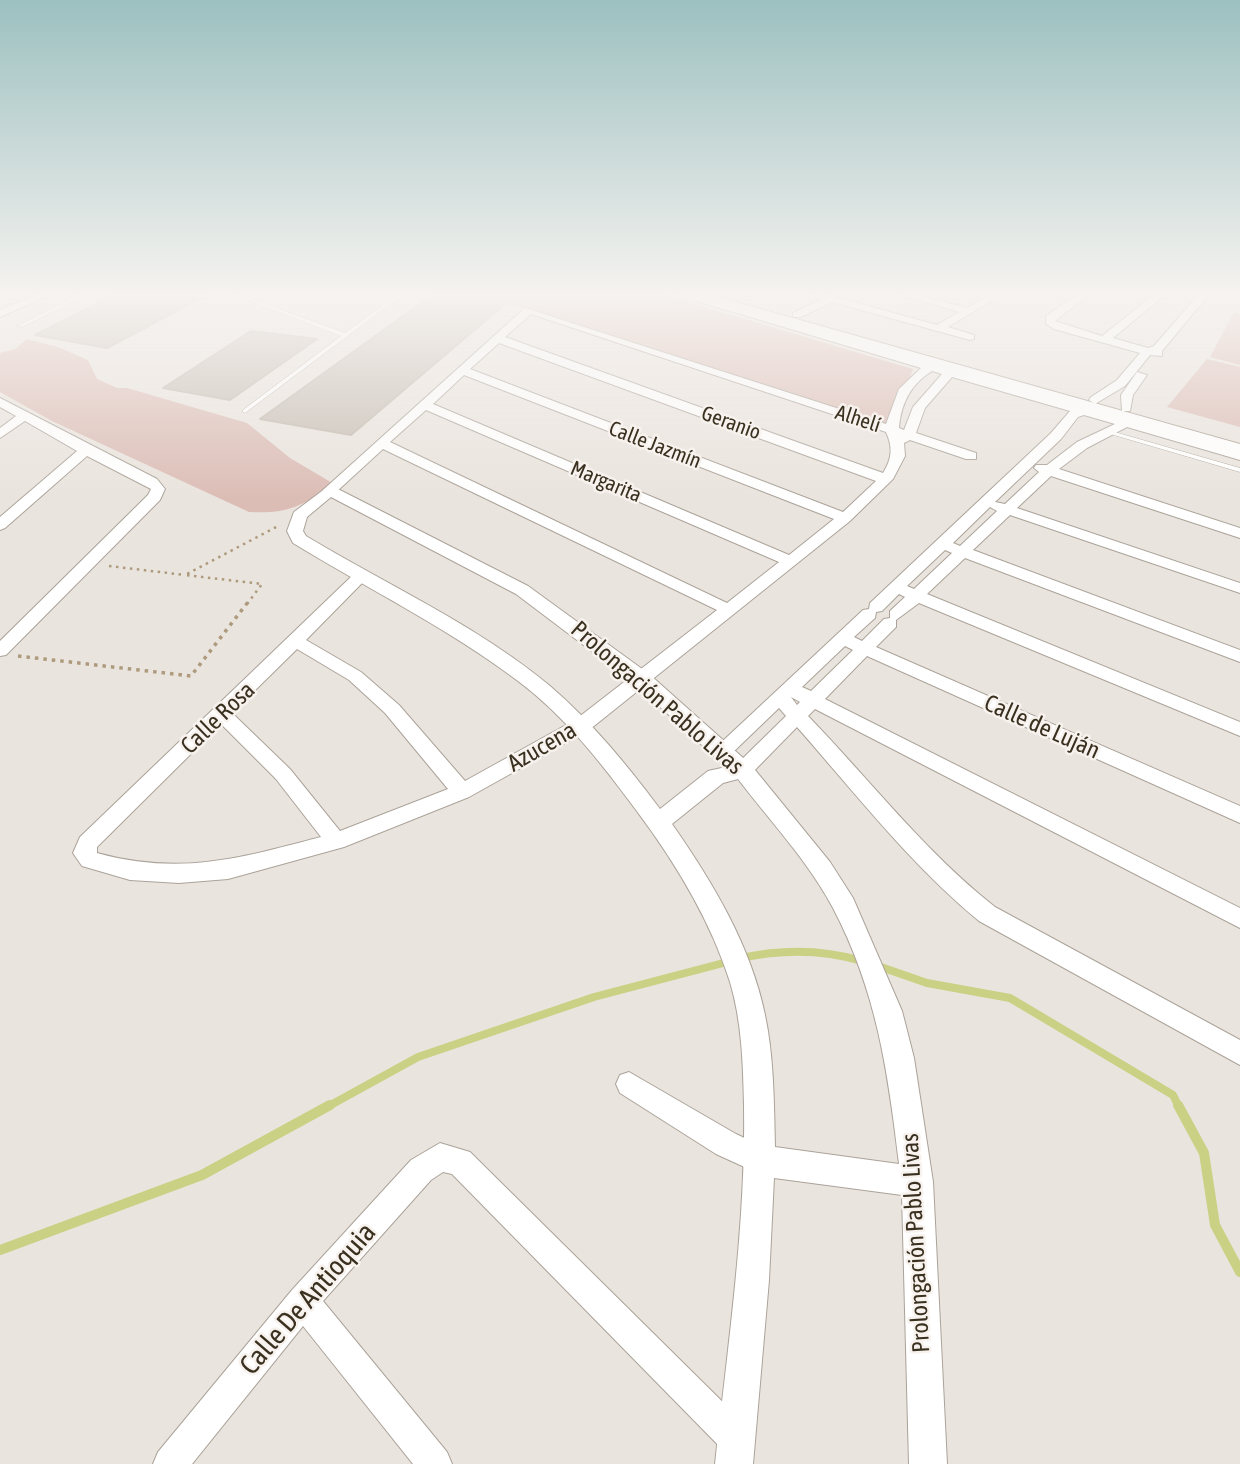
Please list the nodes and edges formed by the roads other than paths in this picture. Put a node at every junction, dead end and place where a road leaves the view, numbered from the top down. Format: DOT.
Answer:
graph roads {
  1 [pos="310,361"];
  2 [pos="475,361"];
  3 [pos="558,361"];
  4 [pos="680,361"];
  5 [pos="919,361"];
  6 [pos="922,361"];
  7 [pos="931,361"];
  8 [pos="958,361"];
  9 [pos="1147,361"];
  10 [pos="943,368"];
  11 [pos="464,371"];
  12 [pos="1009,376"];
  13 [pos="1127,385"];
  14 [pos="0,402"];
  15 [pos="423,404"];
  16 [pos="1105,410"];
  17 [pos="245,411"];
  18 [pos="26,415"];
  19 [pos="1175,422"];
  20 [pos="1109,432"];
  21 [pos="0,434"];
  22 [pos="900,436"];
  23 [pos="1056,436"];
  24 [pos="1240,440"];
  25 [pos="382,443"];
  26 [pos="1082,445"];
  27 [pos="1240,449"];
  28 [pos="86,450"];
  29 [pos="971,456"];
  30 [pos="1240,456"];
  31 [pos="1027,464"];
  32 [pos="1240,470"];
  33 [pos="1048,471"];
  34 [pos="885,479"];
  35 [pos="330,490"];
  36 [pos="986,502"];
  37 [pos="1005,509"];
  38 [pos="845,518"];
  39 [pos="0,525"];
  40 [pos="1240,533"];
  41 [pos="943,544"];
  42 [pos="961,551"];
  43 [pos="790,561"];
  44 [pos="360,577"];
  45 [pos="898,588"];
  46 [pos="1240,588"];
  47 [pos="916,596"];
  48 [pos="729,610"];
  49 [pos="844,639"];
  50 [pos="296,641"];
  51 [pos="865,649"];
  52 [pos="0,651"];
  53 [pos="1240,656"];
  54 [pos="642,679"];
  55 [pos="784,692"];
  56 [pos="806,709"];
  57 [pos="222,714"];
  58 [pos="582,725"];
  59 [pos="1240,729"];
  60 [pos="722,751"];
  61 [pos="743,770"];
  62 [pos="716,777"];
  63 [pos="463,792"];
  64 [pos="1240,815"];
  65 [pos="659,822"];
  66 [pos="337,841"];
  67 [pos="90,860"];
  68 [pos="1240,919"];
  69 [pos="1240,1053"];
  70 [pos="629,1084"];
  71 [pos="762,1161"];
  72 [pos="917,1182"];
  73 [pos="303,1301"];
  74 [pos="736,1451"];
  75 [pos="170,1464"];
  76 [pos="435,1464"];
  77 [pos="928,1464"];
  1 -- 17 [label="lane"];
  2 -- 11 [label="street"];
  3 -- 34 [label="street, Geranio"];
  4 -- 22 [label="street, Alhelí"];
  5 -- 10 [label="street"];
  6 -- 10 [label="street"];
  7 -- 10 [label="street"];
  8 -- 12 [label="street"];
  9 -- 13 [label="street"];
  10 -- 12 [label="street"];
  10 -- 16 [label="street"];
  10 -- 22 [label="street, Azucena"];
  10 -- 22 [label="street"];
  11 -- 15 [label="street"];
  11 -- 38 [label="street, Calle Jazmín"];
  12 -- 16 [label="street"];
  13 -- 16 [label="street"];
  13 -- 16 [label="street"];
  14 -- 18 [label="street"];
  15 -- 25 [label="street"];
  15 -- 43 [label="street, Margarita"];
  16 -- 19 [label="street"];
  16 -- 19 [label="street"];
  16 -- 20 [label="street"];
  16 -- 23 [label="street"];
  16 -- 27 [label="street"];
  16 -- 30 [label="street"];
  18 -- 21 [label="street"];
  18 -- 28 [label="street"];
  19 -- 24 [label="street"];
  20 -- 26 [label="street"];
  20 -- 32 [label="lane"];
  22 -- 29 [label="street, Alhelí"];
  22 -- 34 [label="street, Azucena"];
  23 -- 26 [label="street"];
  23 -- 31 [label="street"];
  25 -- 35 [label="street"];
  25 -- 48 [label="street"];
  26 -- 33 [label="street"];
  28 -- 39 [label="street"];
  28 -- 52 [label="street"];
  31 -- 33 [label="street"];
  31 -- 36 [label="street"];
  33 -- 37 [label="street"];
  33 -- 40 [label="street"];
  34 -- 38 [label="street, Azucena"];
  35 -- 44 [label="street"];
  35 -- 54 [label="street, Prolongación Pablo Livas"];
  36 -- 37 [label="street"];
  36 -- 41 [label="street"];
  37 -- 42 [label="street"];
  37 -- 46 [label="street"];
  38 -- 43 [label="street, Azucena"];
  41 -- 42 [label="street"];
  41 -- 45 [label="street"];
  42 -- 47 [label="street"];
  42 -- 53 [label="street"];
  43 -- 48 [label="street, Azucena"];
  44 -- 50 [label="street, Calle Rosa"];
  44 -- 58 [label="street"];
  45 -- 47 [label="street"];
  45 -- 49 [label="street"];
  47 -- 51 [label="street"];
  47 -- 59 [label="street"];
  48 -- 54 [label="street, Azucena"];
  49 -- 51 [label="street, Calle de Luján"];
  49 -- 55 [label="street"];
  50 -- 57 [label="street, Calle Rosa"];
  50 -- 63 [label="street"];
  51 -- 56 [label="street"];
  51 -- 64 [label="street, Calle de Luján"];
  54 -- 58 [label="street, Azucena"];
  54 -- 60 [label="street, Prolongación Pablo Livas"];
  55 -- 56 [label="street"];
  55 -- 60 [label="street"];
  56 -- 61 [label="street"];
  56 -- 68 [label="street"];
  56 -- 69 [label="street"];
  57 -- 66 [label="street"];
  57 -- 67 [label="street, Calle Rosa"];
  58 -- 63 [label="street, Azucena"];
  58 -- 65 [label="street"];
  60 -- 61 [label="street, Prolongación Pablo Livas"];
  60 -- 62 [label="street"];
  61 -- 62 [label="street"];
  61 -- 72 [label="street, Prolongación Pablo Livas"];
  62 -- 65 [label="street"];
  63 -- 66 [label="street, Azucena"];
  65 -- 71 [label="street"];
  66 -- 67 [label="street, Azucena"];
  70 -- 71 [label="street"];
  71 -- 72 [label="street"];
  71 -- 74 [label="street"];
  72 -- 77 [label="street, Prolongación Pablo Livas"];
  73 -- 74 [label="street, Calle De Antioquia"];
  73 -- 75 [label="street, Calle De Antioquia"];
  73 -- 76 [label="street"];
}
